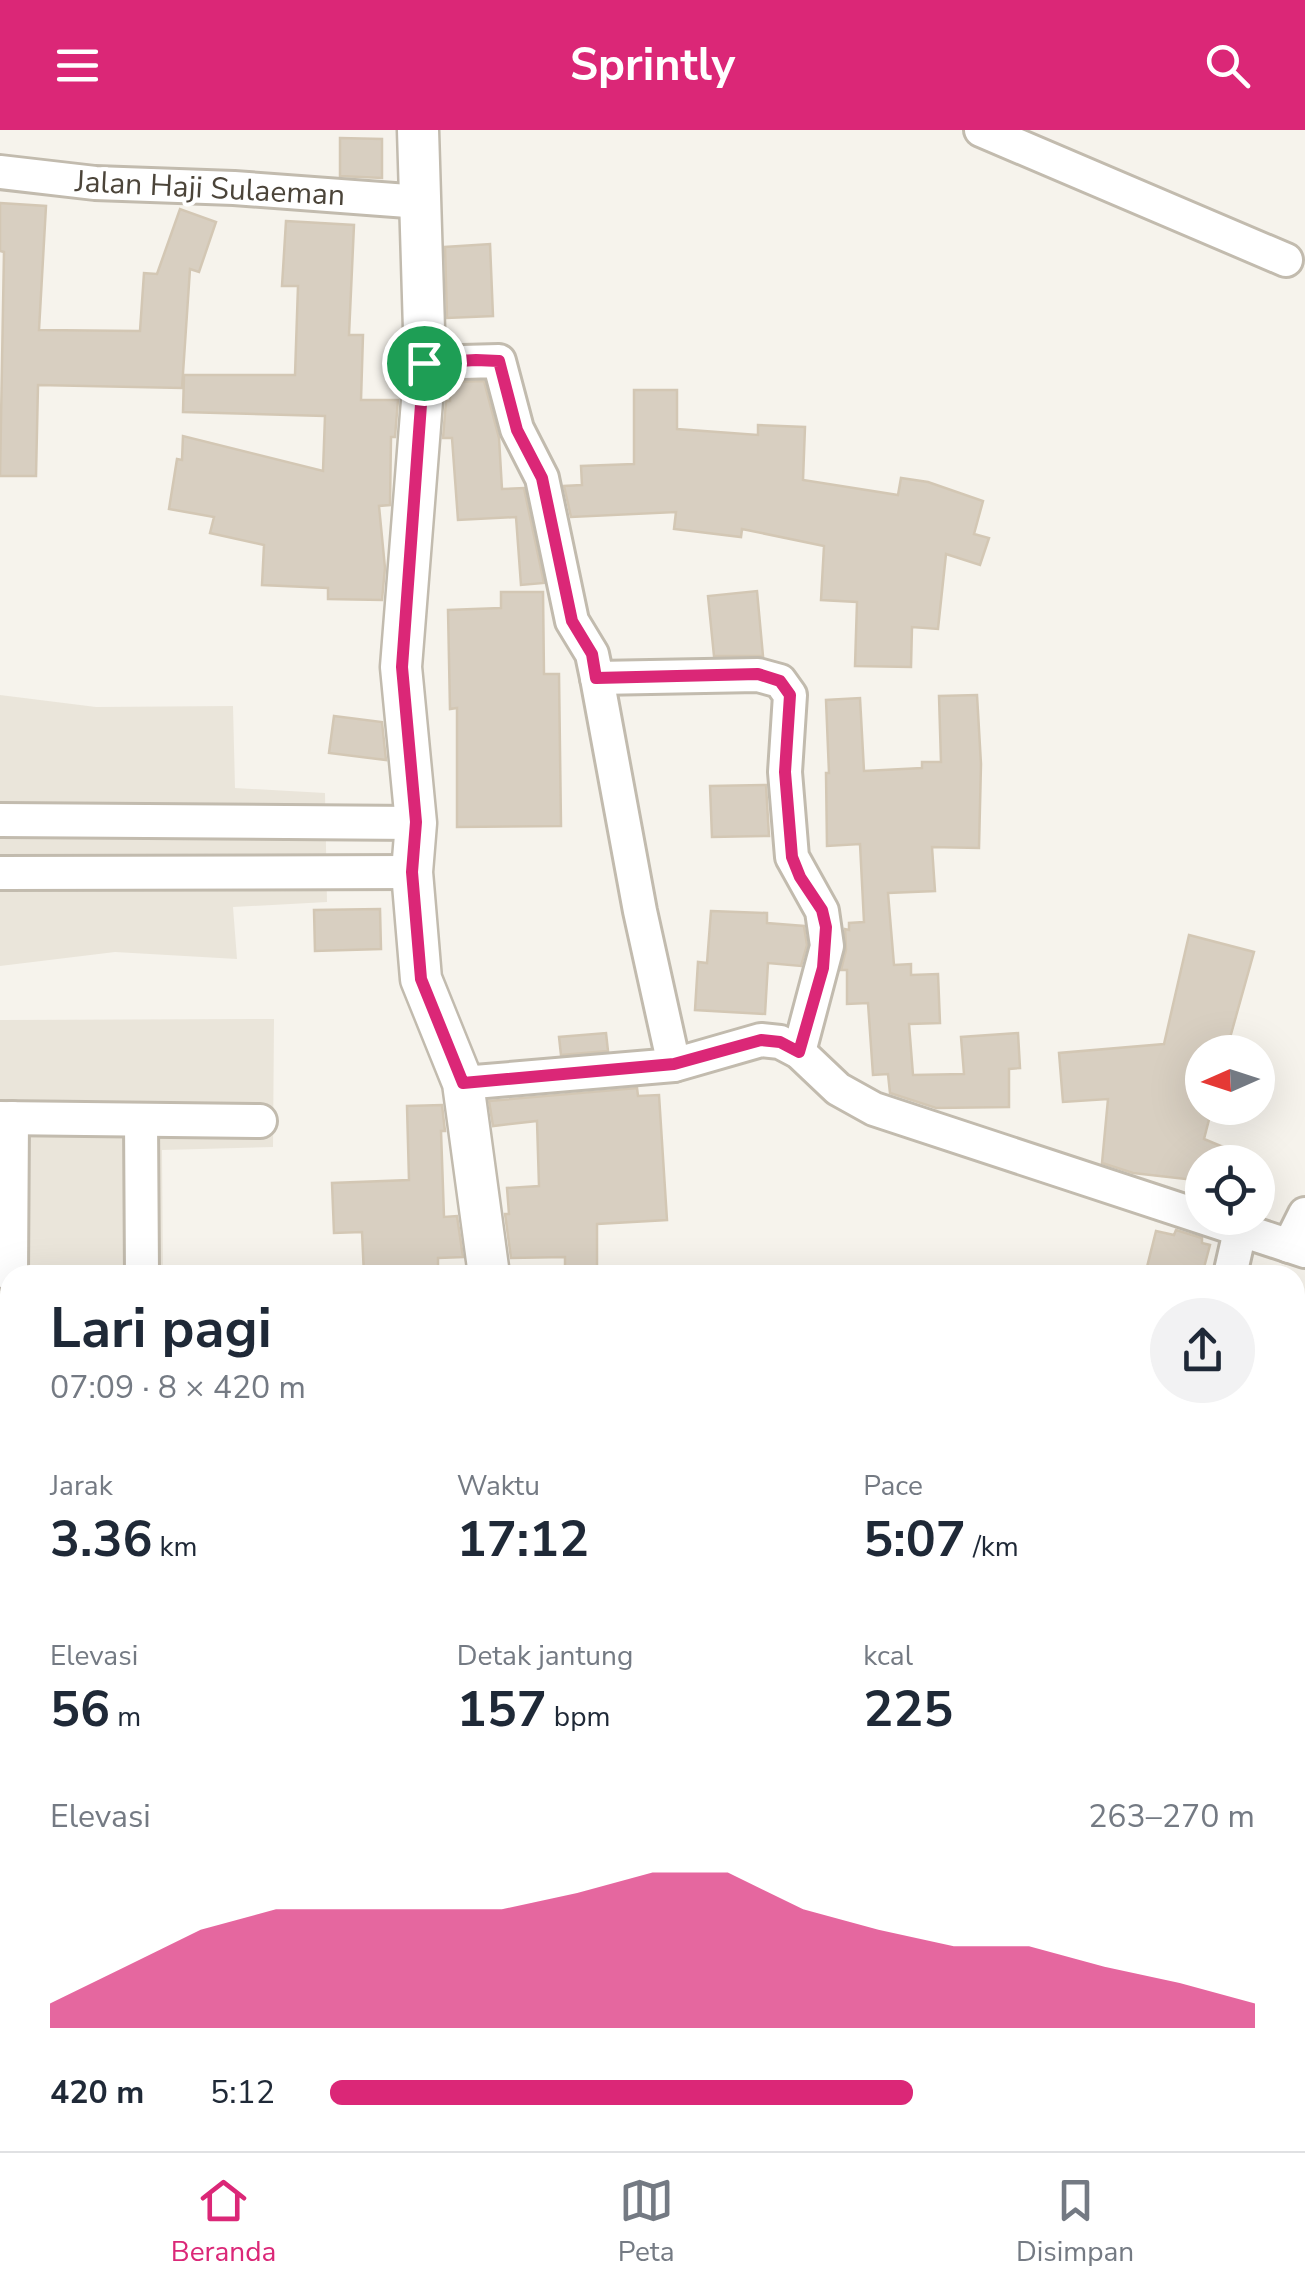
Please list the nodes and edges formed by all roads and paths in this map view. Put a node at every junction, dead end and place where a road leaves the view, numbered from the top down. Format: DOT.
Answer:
graph roads {
  1 [pos="418,130"];
  2 [pos="981,130"];
  3 [pos="0,172"];
  4 [pos="420,202"];
  5 [pos="1286,260"];
  6 [pos="424,363"];
  7 [pos="596,678"];
  8 [pos="0,820"];
  9 [pos="416,822"];
  10 [pos="412,872"];
  11 [pos="0,874"];
  12 [pos="799,1052"];
  13 [pos="674,1064"];
  14 [pos="463,1083"];
  15 [pos="6,1118"];
  16 [pos="141,1120"];
  17 [pos="260,1121"];
  18 [pos="1185,1212"];
  19 [pos="1305,1214"];
  20 [pos="1239,1235"];
  21 [pos="1253,1235"];
  22 [pos="1297,1249"];
  23 [pos="11,1265"];
  24 [pos="142,1265"];
  25 [pos="488,1265"];
  26 [pos="1232,1265"];
  1 -- 4 [label="street"];
  2 -- 5 [label="street"];
  3 -- 4 [label="street, Jalan Haji Sulaeman"];
  4 -- 6 [label="street"];
  6 -- 7 [label="street"];
  6 -- 9 [label="street"];
  7 -- 12 [label="street"];
  7 -- 13 [label="street"];
  8 -- 9 [label="street"];
  9 -- 10 [label="street"];
  10 -- 11 [label="street"];
  10 -- 14 [label="street"];
  12 -- 13 [label="street"];
  12 -- 18 [label="street"];
  13 -- 14 [label="street"];
  14 -- 25 [label="street"];
  15 -- 16 [label="street"];
  15 -- 23 [label="street"];
  16 -- 17 [label="street"];
  16 -- 24 [label="street"];
  19 -- 22 [label="street"];
  20 -- 26 [label="street"];
  21 -- 22 [label="street"];
}
